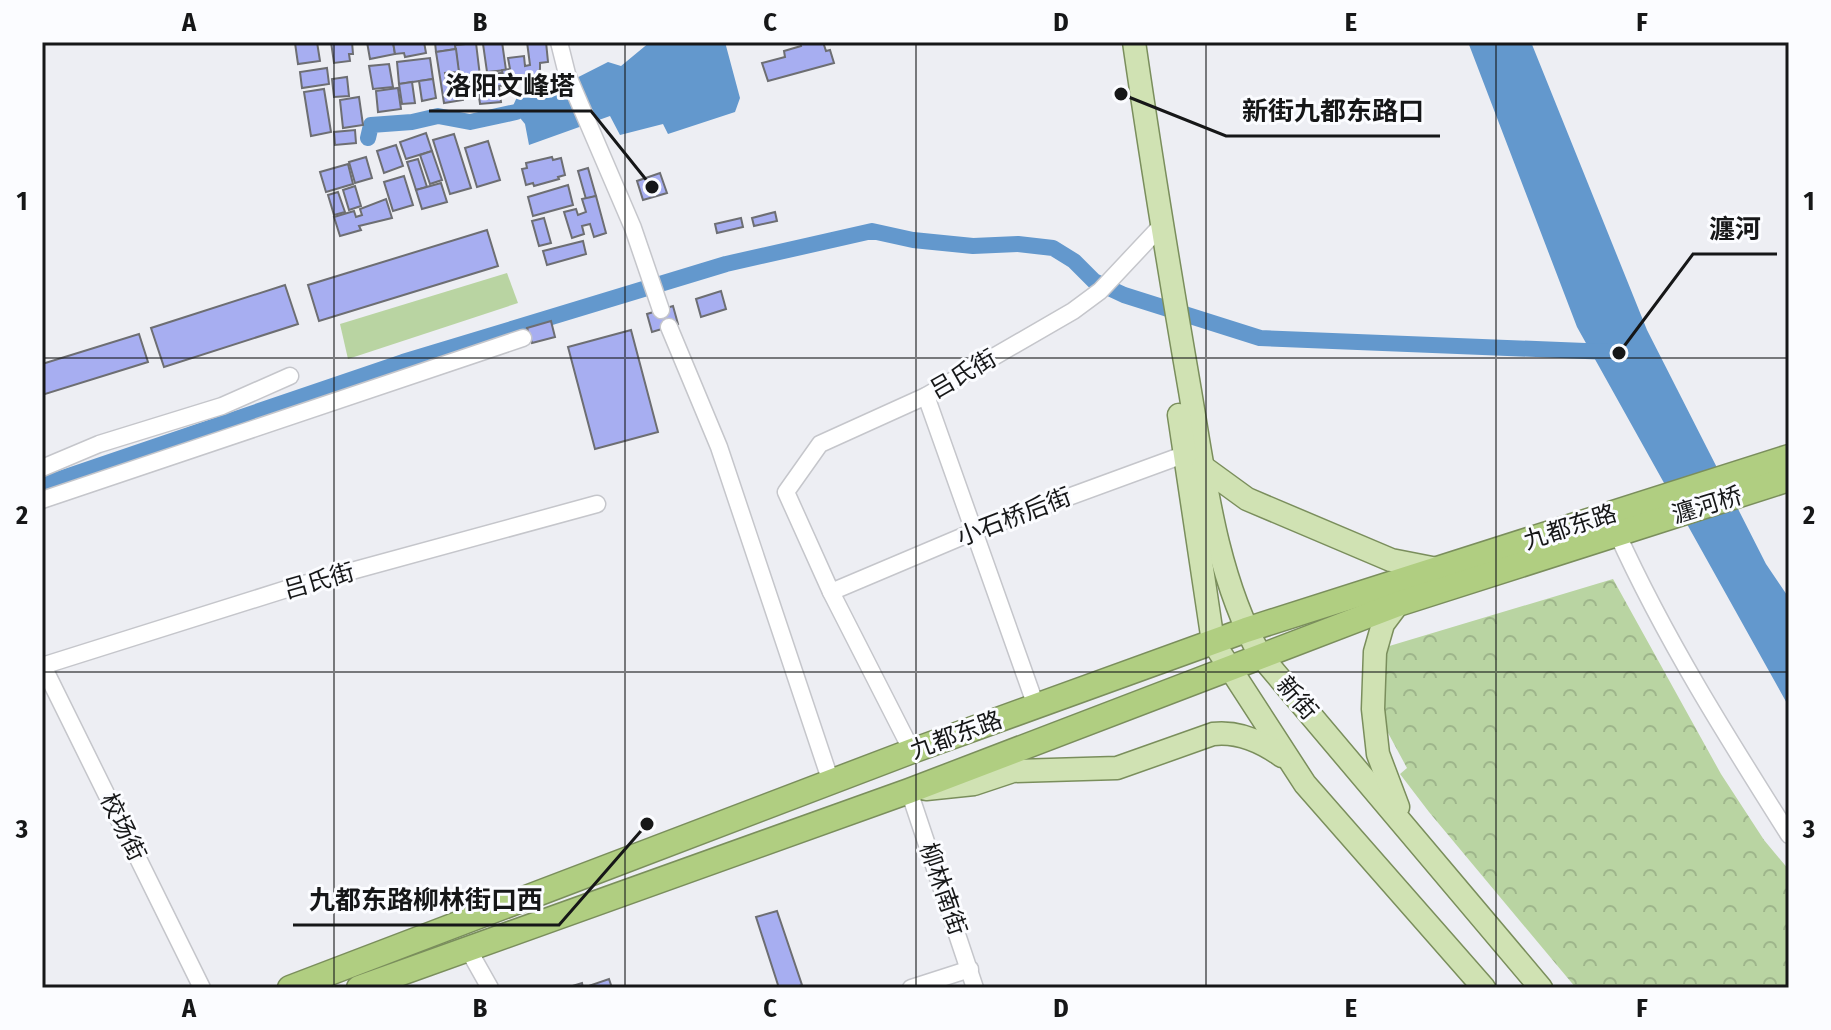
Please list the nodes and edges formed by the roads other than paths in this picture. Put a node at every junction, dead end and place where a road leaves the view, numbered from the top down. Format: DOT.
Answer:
graph roads {
  1 [pos="559,42"];
  2 [pos="1123,42"];
  3 [pos="1134,42"];
  4 [pos="1157,230"];
  5 [pos="661,310"];
  6 [pos="669,327"];
  7 [pos="523,338"];
  8 [pos="290,376"];
  9 [pos="926,396"];
  10 [pos="1196,457"];
  11 [pos="1789,457"];
  12 [pos="42,468"];
  13 [pos="1775,476"];
  14 [pos="42,500"];
  15 [pos="597,504"];
  16 [pos="1636,516"];
  17 [pos="973,532"];
  18 [pos="1617,533"];
  19 [pos="1437,569"];
  20 [pos="831,592"];
  21 [pos="1398,604"];
  22 [pos="1246,630"];
  23 [pos="1213,642"];
  24 [pos="1260,655"];
  25 [pos="43,666"];
  26 [pos="1230,670"];
  27 [pos="1036,706"];
  28 [pos="912,751"];
  29 [pos="1290,761"];
  30 [pos="831,782"];
  31 [pos="909,791"];
  32 [pos="1404,823"];
  33 [pos="1789,835"];
  34 [pos="468,949"];
  35 [pos="970,969"];
  36 [pos="202,988"];
  37 [pos="290,988"];
  38 [pos="359,988"];
  39 [pos="490,988"];
  40 [pos="911,988"];
  41 [pos="975,988"];
  42 [pos="1484,988"];
  43 [pos="1541,988"];
  1 -- 5 [label="street"];
  2 -- 4 [label="main road"];
  3 -- 4 [label="main road"];
  4 -- 9 [label="street, 吕氏街"];
  4 -- 10 [label="main road, 新街"];
  6 -- 30 [label="street"];
  7 -- 14 [label="street"];
  8 -- 12 [label="street"];
  9 -- 17 [label="street"];
  9 -- 20 [label="street, 吕氏街"];
  10 -- 17 [label="street, 小石桥后街"];
  10 -- 19 [label="main road"];
  10 -- 22 [label="main road, 新街"];
  10 -- 23 [label="main road, 新街"];
  11 -- 13 [label="highway"];
  13 -- 16 [label="highway, 瀍河桥"];
  15 -- 25 [label="street, 吕氏街"];
  16 -- 18 [label="highway, 九都东路"];
  16 -- 19 [label="highway, 九都东路"];
  17 -- 20 [label="street, 小石桥后街"];
  17 -- 27 [label="street"];
  18 -- 21 [label="highway, 九都东路"];
  18 -- 33 [label="street"];
  19 -- 22 [label="highway, 九都东路"];
  20 -- 28 [label="street"];
  21 -- 24 [label="highway, 九都东路"];
  21 -- 32 [label="main road"];
  22 -- 23 [label="highway, 九都东路"];
  22 -- 24 [label="main road, 新街"];
  23 -- 26 [label="main road, 新街"];
  23 -- 27 [label="highway, 九都东路"];
  24 -- 26 [label="highway, 九都东路"];
  24 -- 32 [label="main road, 新街"];
  25 -- 36 [label="street, 校场街"];
  26 -- 29 [label="main road, 新街"];
  26 -- 31 [label="highway, 九都东路"];
  27 -- 28 [label="highway, 九都东路"];
  28 -- 30 [label="highway, 九都东路"];
  29 -- 31 [label="main road"];
  29 -- 42 [label="main road, 新街"];
  30 -- 37 [label="highway, 九都东路"];
  31 -- 34 [label="highway, 九都东路"];
  31 -- 35 [label="street, 柳林南街"];
  32 -- 43 [label="main road, 新街"];
  34 -- 38 [label="highway, 九都东路"];
  34 -- 39 [label="street"];
  35 -- 40 [label="street"];
  35 -- 41 [label="street, 柳林南街"];
}
